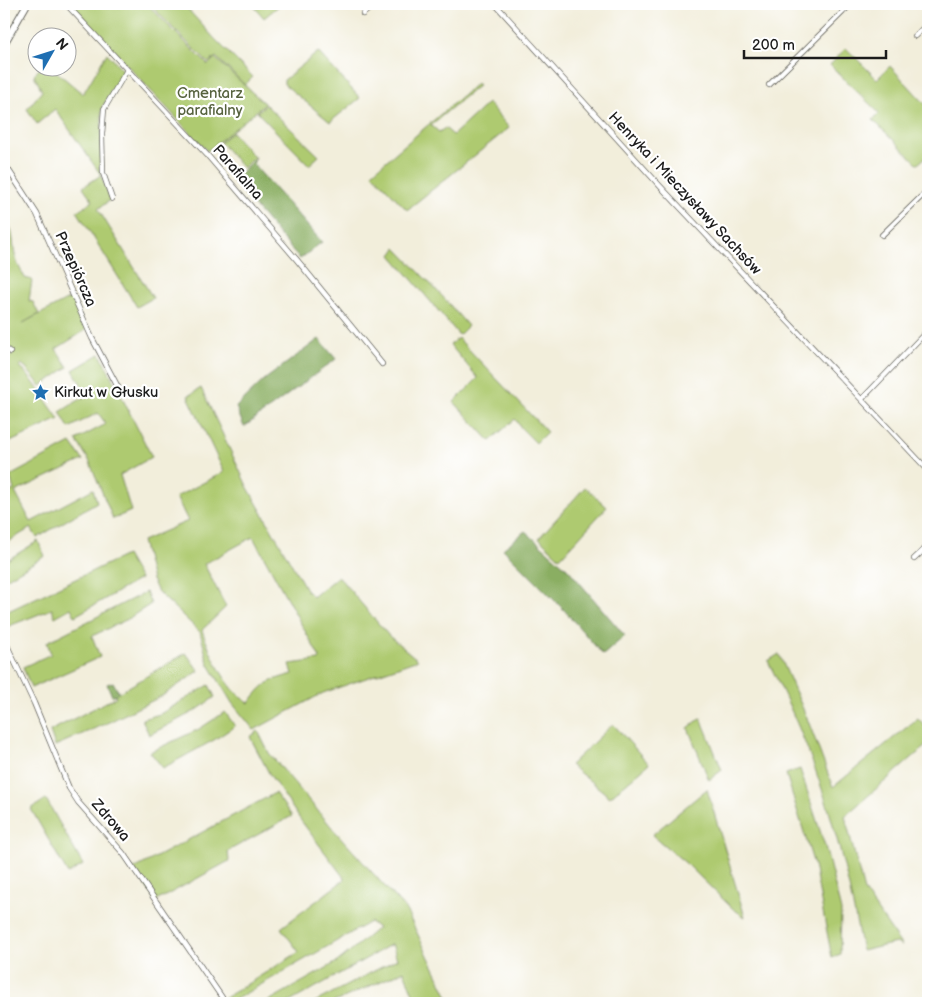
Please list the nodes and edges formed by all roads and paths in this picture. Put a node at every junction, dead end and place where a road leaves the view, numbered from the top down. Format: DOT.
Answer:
graph roads {
  1 [pos="27,4"];
  2 [pos="66,4"];
  3 [pos="375,4"];
  4 [pos="495,4"];
  5 [pos="852,4"];
  6 [pos="363,14"];
  7 [pos="928,23"];
  8 [pos="915,36"];
  9 [pos="4,44"];
  10 [pos="127,70"];
  11 [pos="768,85"];
  12 [pos="4,163"];
  13 [pos="928,190"];
  14 [pos="112,199"];
  15 [pos="882,235"];
  16 [pos="928,330"];
  17 [pos="4,347"];
  18 [pos="10,352"];
  19 [pos="382,364"];
  20 [pos="119,389"];
  21 [pos="861,398"];
  22 [pos="928,470"];
  23 [pos="928,546"];
  24 [pos="914,559"];
  25 [pos="4,639"];
  26 [pos="224,1003"];
  1 -- 9 [label="street"];
  2 -- 10 [label="street, Parafialna"];
  3 -- 6 [label="street"];
  4 -- 21 [label="street, Henryka i Mieczysławy Sachsów"];
  5 -- 11 [label="street"];
  7 -- 8 [label="street"];
  10 -- 14 [label="street"];
  10 -- 19 [label="street, Parafialna"];
  12 -- 20 [label="street, Przepiórcza"];
  13 -- 15 [label="street"];
  16 -- 21 [label="street"];
  17 -- 18 [label="street"];
  21 -- 22 [label="street, Henryka i Mieczysławy Sachsów"];
  23 -- 24 [label="street"];
  25 -- 26 [label="street, Zdrowa"];
}
